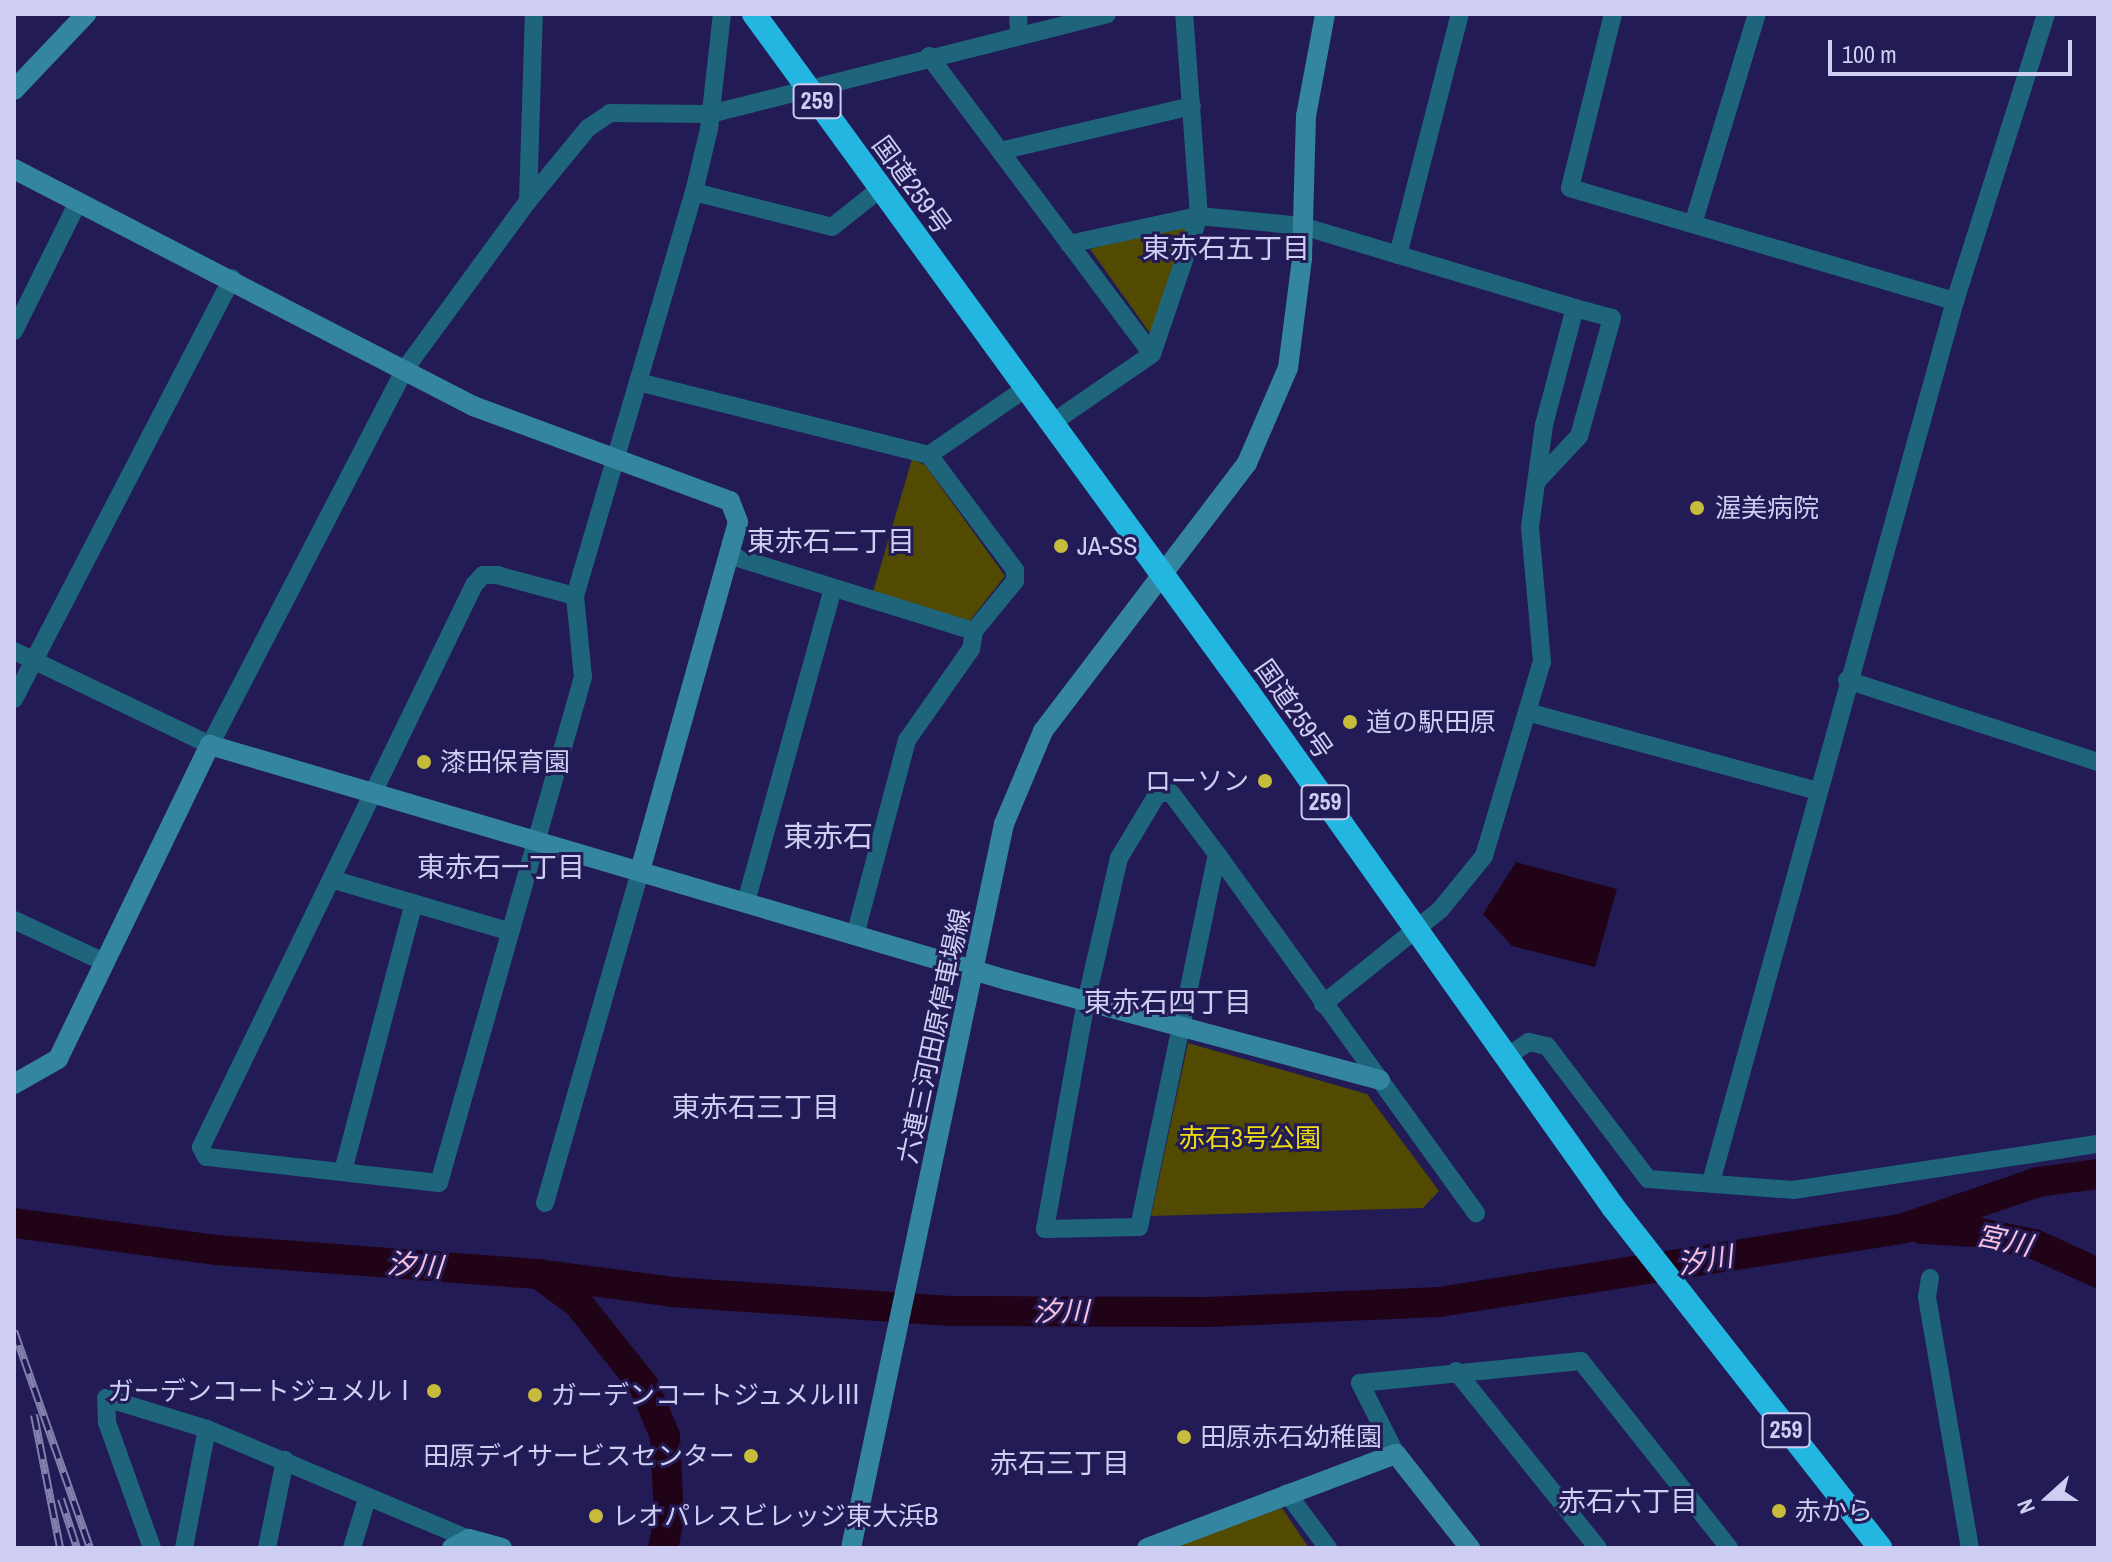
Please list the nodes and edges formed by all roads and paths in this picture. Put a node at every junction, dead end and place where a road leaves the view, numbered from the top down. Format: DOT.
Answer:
graph roads {
  1 [pos="86,14"];
  2 [pos="534,14"];
  3 [pos="722,14"];
  4 [pos="754,14"];
  5 [pos="1018,14"];
  6 [pos="1107,14"];
  7 [pos="1184,14"];
  8 [pos="1325,14"];
  9 [pos="1460,14"];
  10 [pos="1613,14"];
  11 [pos="1757,14"];
  12 [pos="2046,14"];
  13 [pos="1019,35"];
  14 [pos="929,56"];
  15 [pos="807,86"];
  16 [pos="14,90"];
  17 [pos="1192,106"];
  18 [pos="710,114"];
  19 [pos="1000,151"];
  20 [pos="14,169"];
  21 [pos="880,189"];
  22 [pos="694,192"];
  23 [pos="528,201"];
  24 [pos="78,202"];
  25 [pos="1199,216"];
  26 [pos="1693,224"];
  27 [pos="1302,226"];
  28 [pos="1069,244"];
  29 [pos="1398,255"];
  30 [pos="232,278"];
  31 [pos="1955,301"];
  32 [pos="1575,308"];
  33 [pos="14,331"];
  34 [pos="1152,354"];
  35 [pos="405,369"];
  36 [pos="638,382"];
  37 [pos="1026,388"];
  38 [pos="1052,423"];
  39 [pos="929,455"];
  40 [pos="614,458"];
  41 [pos="1538,480"];
  42 [pos="728,555"];
  43 [pos="1160,574"];
  44 [pos="833,588"];
  45 [pos="575,596"];
  46 [pos="974,631"];
  47 [pos="14,651"];
  48 [pos="32,660"];
  49 [pos="1847,680"];
  50 [pos="14,699"];
  51 [pos="1527,712"];
  52 [pos="210,745"];
  53 [pos="2098,762"];
  54 [pos="376,791"];
  55 [pos="1817,791"];
  56 [pos="535,839"];
  57 [pos="1217,854"];
  58 [pos="640,871"];
  59 [pos="331,879"];
  60 [pos="746,902"];
  61 [pos="414,903"];
  62 [pos="14,920"];
  63 [pos="508,931"];
  64 [pos="1417,932"];
  65 [pos="855,935"];
  66 [pos="104,962"];
  67 [pos="975,970"];
  68 [pos="1086,1002"];
  69 [pos="1323,1004"];
  70 [pos="1179,1025"];
  71 [pos="1505,1058"];
  72 [pos="1380,1080"];
  73 [pos="14,1084"];
  74 [pos="2098,1144"];
  75 [pos="343,1171"];
  76 [pos="1711,1182"];
  77 [pos="545,1203"];
  78 [pos="1476,1213"];
  79 [pos="1930,1278"];
  80 [pos="1456,1371"];
  81 [pos="207,1429"];
  82 [pos="1396,1454"];
  83 [pos="285,1460"];
  84 [pos="1287,1493"];
  85 [pos="367,1499"];
  86 [pos="461,1544"];
  87 [pos="152,1548"];
  88 [pos="184,1548"];
  89 [pos="267,1548"];
  90 [pos="352,1548"];
  91 [pos="502,1548"];
  92 [pos="851,1548"];
  93 [pos="1148,1548"];
  94 [pos="1328,1548"];
  95 [pos="1470,1548"];
  96 [pos="1598,1548"];
  97 [pos="1729,1548"];
  98 [pos="1880,1548"];
  99 [pos="1970,1548"];
  1 -- 16 [label="street"];
  2 -- 23 [label="street"];
  3 -- 18 [label="street"];
  4 -- 15 [label="highway, 国道259号 / 259"];
  5 -- 13 [label="street"];
  6 -- 13 [label="street"];
  7 -- 17 [label="street"];
  8 -- 27 [label="street, 六連三河田原停車場線"];
  9 -- 29 [label="street"];
  10 -- 26 [label="street"];
  11 -- 26 [label="street"];
  12 -- 31 [label="street"];
  13 -- 14 [label="street"];
  14 -- 15 [label="street"];
  14 -- 19 [label="street"];
  15 -- 18 [label="street"];
  15 -- 21 [label="highway, 国道259号 / 259"];
  17 -- 19 [label="street"];
  17 -- 25 [label="street"];
  18 -- 22 [label="street"];
  18 -- 23 [label="street"];
  19 -- 28 [label="street"];
  20 -- 24 [label="street"];
  21 -- 22 [label="street"];
  21 -- 37 [label="highway, 国道259号 / 259"];
  22 -- 36 [label="street"];
  23 -- 35 [label="street"];
  24 -- 30 [label="street"];
  24 -- 33 [label="street"];
  25 -- 27 [label="street"];
  25 -- 28 [label="street"];
  25 -- 34 [label="street"];
  26 -- 31 [label="street"];
  27 -- 29 [label="street"];
  27 -- 43 [label="street, 六連三河田原停車場線"];
  28 -- 34 [label="street"];
  29 -- 32 [label="street"];
  30 -- 35 [label="street"];
  30 -- 48 [label="street"];
  31 -- 49 [label="street"];
  32 -- 41 [label="street"];
  32 -- 41 [label="street"];
  34 -- 38 [label="street"];
  35 -- 40 [label="street"];
  35 -- 52 [label="street"];
  36 -- 39 [label="street"];
  36 -- 40 [label="street"];
  37 -- 38 [label="highway, 国道259号 / 259"];
  37 -- 39 [label="street"];
  38 -- 43 [label="highway, 国道259号 / 259"];
  39 -- 46 [label="street"];
  40 -- 42 [label="street"];
  40 -- 45 [label="street"];
  41 -- 51 [label="street"];
  42 -- 44 [label="street"];
  42 -- 58 [label="street"];
  43 -- 64 [label="highway, 国道259号 / 259"];
  43 -- 67 [label="street, 六連三河田原停車場線"];
  44 -- 46 [label="street"];
  44 -- 60 [label="street"];
  45 -- 54 [label="street"];
  45 -- 56 [label="street"];
  46 -- 65 [label="street"];
  47 -- 48 [label="street"];
  48 -- 50 [label="street"];
  48 -- 52 [label="street"];
  49 -- 53 [label="street"];
  49 -- 55 [label="street"];
  51 -- 55 [label="street"];
  51 -- 64 [label="street"];
  52 -- 54 [label="street"];
  52 -- 66 [label="street"];
  54 -- 56 [label="street"];
  54 -- 59 [label="street"];
  55 -- 76 [label="street"];
  56 -- 58 [label="street"];
  56 -- 63 [label="street"];
  57 -- 68 [label="street"];
  57 -- 69 [label="street"];
  57 -- 70 [label="street"];
  58 -- 60 [label="street"];
  58 -- 77 [label="street"];
  59 -- 61 [label="street"];
  59 -- 75 [label="street"];
  60 -- 65 [label="street"];
  61 -- 63 [label="street"];
  61 -- 75 [label="street"];
  62 -- 66 [label="street"];
  63 -- 75 [label="street"];
  64 -- 69 [label="street"];
  64 -- 71 [label="highway, 国道259号 / 259"];
  65 -- 67 [label="street"];
  66 -- 73 [label="street"];
  67 -- 68 [label="street"];
  67 -- 92 [label="street, 六連三河田原停車場線"];
  68 -- 70 [label="street"];
  68 -- 70 [label="street"];
  69 -- 72 [label="street"];
  70 -- 72 [label="street"];
  71 -- 76 [label="street"];
  71 -- 98 [label="highway, 国道259号 / 259"];
  72 -- 78 [label="street"];
  74 -- 76 [label="street"];
  79 -- 99 [label="street"];
  80 -- 82 [label="street"];
  80 -- 96 [label="street"];
  80 -- 97 [label="street"];
  81 -- 83 [label="street"];
  81 -- 87 [label="street"];
  81 -- 88 [label="street"];
  82 -- 84 [label="street"];
  82 -- 95 [label="street"];
  83 -- 85 [label="street"];
  83 -- 89 [label="street"];
  84 -- 93 [label="street"];
  84 -- 94 [label="street"];
  85 -- 86 [label="street"];
  85 -- 90 [label="street"];
  86 -- 91 [label="street"];
}
